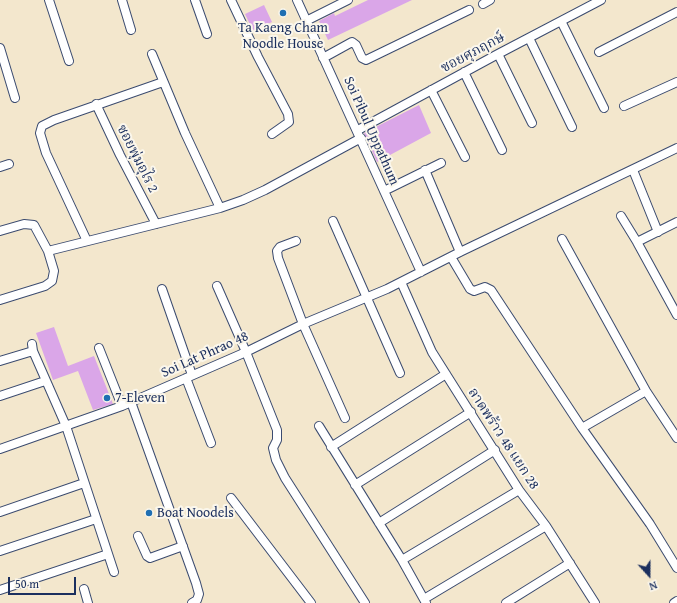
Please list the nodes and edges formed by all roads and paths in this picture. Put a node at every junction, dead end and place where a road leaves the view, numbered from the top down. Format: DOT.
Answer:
graph roads {
  1 [pos="49,0"];
  2 [pos="122,0"];
  3 [pos="195,0"];
  4 [pos="232,0"];
  5 [pos="297,0"];
  6 [pos="348,0"];
  7 [pos="601,0"];
  8 [pos="469,10"];
  9 [pos="677,12"];
  10 [pos="306,21"];
  11 [pos="561,22"];
  12 [pos="131,30"];
  13 [pos="207,34"];
  14 [pos="529,38"];
  15 [pos="0,48"];
  16 [pos="599,52"];
  17 [pos="152,54"];
  18 [pos="498,54"];
  19 [pos="2,58"];
  20 [pos="323,58"];
  21 [pos="69,61"];
  22 [pos="464,72"];
  23 [pos="163,82"];
  24 [pos="677,82"];
  25 [pos="431,90"];
  26 [pos="15,98"];
  27 [pos="96,104"];
  28 [pos="624,106"];
  29 [pos="604,108"];
  30 [pos="532,123"];
  31 [pos="572,128"];
  32 [pos="272,134"];
  33 [pos="359,134"];
  34 [pos="677,148"];
  35 [pos="502,150"];
  36 [pos="465,157"];
  37 [pos="441,163"];
  38 [pos="9,164"];
  39 [pos="0,167"];
  40 [pos="425,170"];
  41 [pos="633,170"];
  42 [pos="384,191"];
  43 [pos="220,208"];
  44 [pos="621,216"];
  45 [pos="333,221"];
  46 [pos="677,222"];
  47 [pos="156,224"];
  48 [pos="0,231"];
  49 [pos="658,232"];
  50 [pos="562,239"];
  51 [pos="87,241"];
  52 [pos="296,241"];
  53 [pos="638,242"];
  54 [pos="48,251"];
  55 [pos="460,252"];
  56 [pos="451,257"];
  57 [pos="421,272"];
  58 [pos="401,282"];
  59 [pos="217,286"];
  60 [pos="162,289"];
  61 [pos="366,298"];
  62 [pos="0,300"];
  63 [pos="677,315"];
  64 [pos="303,324"];
  65 [pos="99,348"];
  66 [pos="246,352"];
  67 [pos="0,360"];
  68 [pos="400,373"];
  69 [pos="446,374"];
  70 [pos="189,377"];
  71 [pos="46,381"];
  72 [pos="646,391"];
  73 [pos="0,396"];
  74 [pos="131,402"];
  75 [pos="122,406"];
  76 [pos="471,412"];
  77 [pos="345,418"];
  78 [pos="66,426"];
  79 [pos="319,426"];
  80 [pos="582,428"];
  81 [pos="677,438"];
  82 [pos="211,442"];
  83 [pos="332,447"];
  84 [pos="0,449"];
  85 [pos="495,450"];
  86 [pos="84,483"];
  87 [pos="355,484"];
  88 [pos="519,490"];
  89 [pos="231,498"];
  90 [pos="0,512"];
  91 [pos="96,519"];
  92 [pos="379,523"];
  93 [pos="546,526"];
  94 [pos="138,536"];
  95 [pos="183,546"];
  96 [pos="0,551"];
  97 [pos="108,554"];
  98 [pos="402,560"];
  99 [pos="570,563"];
  100 [pos="677,568"];
  101 [pos="114,572"];
  102 [pos="84,589"];
  103 [pos="0,590"];
  104 [pos="425,601"];
  105 [pos="677,601"];
  106 [pos="88,603"];
  107 [pos="192,603"];
  108 [pos="311,603"];
  109 [pos="365,603"];
  110 [pos="506,603"];
  111 [pos="595,603"];
  112 [pos="674,603"];
  1 -- 21 [label="street"];
  2 -- 12 [label="street"];
  3 -- 13 [label="street"];
  4 -- 32 [label="street"];
  5 -- 10 [label="street, Soi Pibul Uppathum"];
  6 -- 10 [label="street"];
  7 -- 11 [label="street, ซอยศุภฤกษ์"];
  8 -- 20 [label="street"];
  9 -- 16 [label="street"];
  10 -- 20 [label="street, Soi Pibul Uppathum"];
  11 -- 14 [label="street, ซอยศุภฤกษ์"];
  11 -- 29 [label="street"];
  14 -- 18 [label="street, ซอยศุภฤกษ์"];
  14 -- 31 [label="street"];
  15 -- 19 [label="street"];
  17 -- 23 [label="street"];
  18 -- 22 [label="street, ซอยศุภฤกษ์"];
  18 -- 30 [label="street"];
  19 -- 26 [label="street"];
  20 -- 33 [label="street, Soi Pibul Uppathum"];
  22 -- 25 [label="street, ซอยศุภฤกษ์"];
  22 -- 35 [label="street"];
  23 -- 27 [label="street"];
  23 -- 43 [label="street"];
  24 -- 28 [label="street"];
  25 -- 33 [label="street, ซอยศุภฤกษ์"];
  25 -- 36 [label="street"];
  27 -- 47 [label="street, ซอยพุ่มอุไร 2"];
  27 -- 51 [label="street"];
  33 -- 42 [label="street, Soi Pibul Uppathum"];
  33 -- 43 [label="street, ซอยศุภฤกษ์"];
  34 -- 41 [label="street, Soi Lat Phrao 48"];
  37 -- 40 [label="street"];
  38 -- 39 [label="street"];
  40 -- 42 [label="street"];
  40 -- 55 [label="street"];
  41 -- 49 [label="street"];
  41 -- 55 [label="street, Soi Lat Phrao 48"];
  42 -- 57 [label="street, Soi Pibul Uppathum"];
  43 -- 47 [label="street, ซอยศุภฤกษ์"];
  44 -- 53 [label="street"];
  45 -- 61 [label="street"];
  46 -- 49 [label="street"];
  47 -- 51 [label="street, ซอยศุภฤกษ์"];
  48 -- 54 [label="street"];
  49 -- 53 [label="street"];
  50 -- 72 [label="street"];
  51 -- 54 [label="street, ซอยศุภฤกษ์"];
  52 -- 64 [label="street"];
  53 -- 63 [label="street"];
  54 -- 62 [label="street"];
  55 -- 56 [label="street, Soi Lat Phrao 48"];
  56 -- 57 [label="street, Soi Lat Phrao 48"];
  56 -- 80 [label="street"];
  57 -- 58 [label="street, Soi Lat Phrao 48"];
  58 -- 61 [label="street, Soi Lat Phrao 48"];
  58 -- 69 [label="street, ลาดพร้าว 48 แยก 28"];
  59 -- 66 [label="street"];
  60 -- 70 [label="street"];
  61 -- 64 [label="street, Soi Lat Phrao 48"];
  61 -- 68 [label="street"];
  64 -- 66 [label="street, Soi Lat Phrao 48"];
  64 -- 77 [label="street"];
  65 -- 75 [label="street"];
  66 -- 70 [label="street, Soi Lat Phrao 48"];
  66 -- 109 [label="street"];
  67 -- 71 [label="street"];
  69 -- 76 [label="street, ลาดพร้าว 48 แยก 28"];
  69 -- 83 [label="street"];
  70 -- 74 [label="street, Soi Lat Phrao 48"];
  70 -- 82 [label="street"];
  71 -- 73 [label="street"];
  71 -- 78 [label="street"];
  72 -- 80 [label="street"];
  72 -- 81 [label="street"];
  74 -- 75 [label="street, Soi Lat Phrao 48"];
  74 -- 95 [label="street"];
  75 -- 78 [label="street, Soi Lat Phrao 48"];
  76 -- 85 [label="street, ลาดพร้าว 48 แยก 28"];
  76 -- 87 [label="street"];
  78 -- 84 [label="street, Soi Lat Phrao 48"];
  78 -- 86 [label="street"];
  79 -- 83 [label="street"];
  80 -- 100 [label="street"];
  83 -- 87 [label="street"];
  85 -- 88 [label="street, ลาดพร้าว 48 แยก 28"];
  85 -- 92 [label="street"];
  86 -- 90 [label="street"];
  86 -- 91 [label="street"];
  87 -- 92 [label="street"];
  88 -- 93 [label="street, ลาดพร้าว 48 แยก 28"];
  88 -- 98 [label="street"];
  89 -- 108 [label="street"];
  91 -- 96 [label="street"];
  91 -- 97 [label="street"];
  92 -- 98 [label="street"];
  93 -- 99 [label="street, ลาดพร้าว 48 แยก 28"];
  93 -- 104 [label="street"];
  94 -- 95 [label="street"];
  95 -- 107 [label="street"];
  97 -- 101 [label="street"];
  97 -- 103 [label="street"];
  98 -- 104 [label="street"];
  99 -- 110 [label="street"];
  99 -- 111 [label="street, ลาดพร้าว 48 แยก 28"];
  102 -- 106 [label="street"];
  105 -- 112 [label="street"];
}
